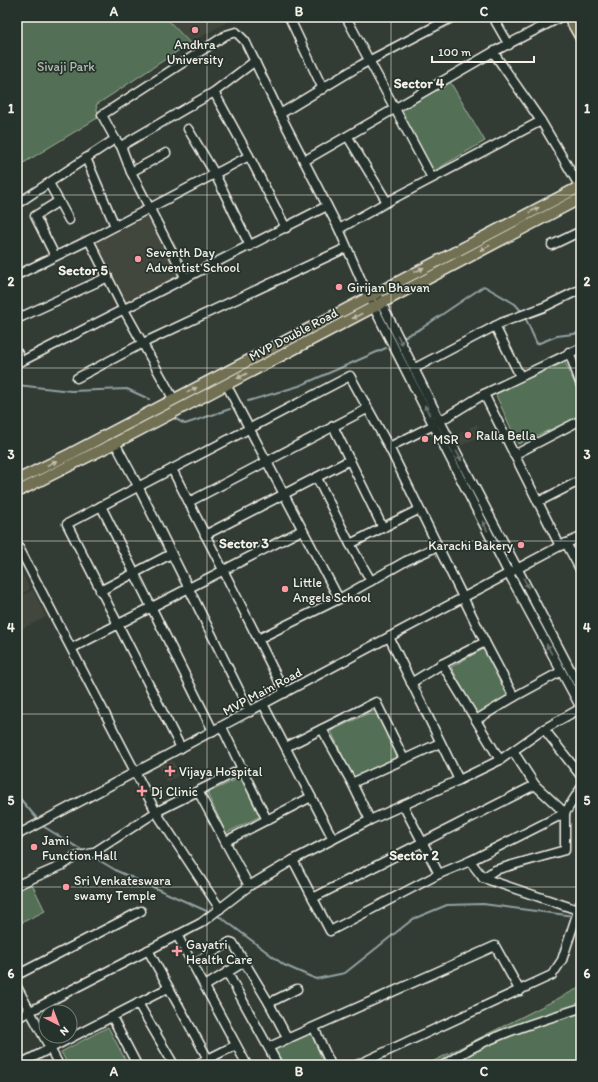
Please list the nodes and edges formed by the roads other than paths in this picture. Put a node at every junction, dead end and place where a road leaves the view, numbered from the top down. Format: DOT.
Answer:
graph roads {
  1 [pos="289,17"];
  2 [pos="453,17"];
  3 [pos="493,17"];
  4 [pos="561,17"];
  5 [pos="570,17"];
  6 [pos="348,18"];
  7 [pos="581,38"];
  8 [pos="509,45"];
  9 [pos="493,52"];
  10 [pos="256,61"];
  11 [pos="370,61"];
  12 [pos="323,89"];
  13 [pos="214,92"];
  14 [pos="395,109"];
  15 [pos="280,114"];
  16 [pos="541,121"];
  17 [pos="188,129"];
  18 [pos="348,137"];
  19 [pos="115,139"];
  20 [pos="121,146"];
  21 [pos="166,153"];
  22 [pos="249,156"];
  23 [pos="86,158"];
  24 [pos="304,161"];
  25 [pos="131,172"];
  26 [pos="215,174"];
  27 [pos="432,178"];
  28 [pos="49,183"];
  29 [pos="580,186"];
  30 [pos="581,198"];
  31 [pos="59,201"];
  32 [pos="387,202"];
  33 [pos="17,204"];
  34 [pos="327,206"];
  35 [pos="150,208"];
  36 [pos="69,220"];
  37 [pos="115,226"];
  38 [pos="286,228"];
  39 [pos="339,230"];
  40 [pos="496,230"];
  41 [pos="581,231"];
  42 [pos="502,239"];
  43 [pos="89,240"];
  44 [pos="552,244"];
  45 [pos="250,246"];
  46 [pos="346,248"];
  47 [pos="55,256"];
  48 [pos="432,263"];
  49 [pos="438,273"];
  50 [pos="17,275"];
  51 [pos="108,277"];
  52 [pos="185,277"];
  53 [pos="581,289"];
  54 [pos="372,294"];
  55 [pos="378,305"];
  56 [pos="124,308"];
  57 [pos="21,317"];
  58 [pos="495,326"];
  59 [pos="143,343"];
  60 [pos="581,348"];
  61 [pos="17,352"];
  62 [pos="569,352"];
  63 [pos="20,361"];
  64 [pos="414,368"];
  65 [pos="520,376"];
  66 [pos="77,378"];
  67 [pos="226,384"];
  68 [pos="581,385"];
  69 [pos="484,394"];
  70 [pos="174,400"];
  71 [pos="178,409"];
  72 [pos="367,409"];
  73 [pos="581,420"];
  74 [pos="437,423"];
  75 [pos="333,426"];
  76 [pos="249,429"];
  77 [pos="110,433"];
  78 [pos="115,443"];
  79 [pos="388,447"];
  80 [pos="514,455"];
  81 [pos="350,460"];
  82 [pos="266,461"];
  83 [pos="172,469"];
  84 [pos="317,478"];
  85 [pos="17,480"];
  86 [pos="581,480"];
  87 [pos="138,486"];
  88 [pos="17,492"];
  89 [pos="284,495"];
  90 [pos="189,502"];
  91 [pos="538,502"];
  92 [pos="101,506"];
  93 [pos="418,510"];
  94 [pos="383,528"];
  95 [pos="302,530"];
  96 [pos="206,535"];
  97 [pos="581,537"];
  98 [pos="17,544"];
  99 [pos="350,544"];
  100 [pos="563,545"];
  101 [pos="436,547"];
  102 [pos="171,554"];
  103 [pos="518,569"];
  104 [pos="223,570"];
  105 [pos="581,570"];
  106 [pos="134,573"];
  107 [pos="509,574"];
  108 [pos="371,582"];
  109 [pos="188,588"];
  110 [pos="100,591"];
  111 [pos="463,598"];
  112 [pos="339,599"];
  113 [pos="151,607"];
  114 [pos="118,624"];
  115 [pos="389,638"];
  116 [pos="258,640"];
  117 [pos="484,642"];
  118 [pos="72,648"];
  119 [pos="442,664"];
  120 [pos="560,672"];
  121 [pos="411,683"];
  122 [pos="581,690"];
  123 [pos="285,693"];
  124 [pos="514,697"];
  125 [pos="263,704"];
  126 [pos="581,708"];
  127 [pos="250,712"];
  128 [pos="476,720"];
  129 [pos="222,727"];
  130 [pos="322,729"];
  131 [pos="544,729"];
  132 [pos="213,731"];
  133 [pos="440,743"];
  134 [pos="286,747"];
  135 [pos="181,748"];
  136 [pos="513,751"];
  137 [pos="404,759"];
  138 [pos="500,760"];
  139 [pos="242,769"];
  140 [pos="135,773"];
  141 [pos="581,776"];
  142 [pos="459,780"];
  143 [pos="352,784"];
  144 [pos="535,785"];
  145 [pos="581,788"];
  146 [pos="198,790"];
  147 [pos="311,797"];
  148 [pos="403,805"];
  149 [pos="156,812"];
  150 [pos="565,813"];
  151 [pos="267,820"];
  152 [pos="370,820"];
  153 [pos="17,834"];
  154 [pos="333,839"];
  155 [pos="226,841"];
  156 [pos="422,842"];
  157 [pos="293,860"];
  158 [pos="470,861"];
  159 [pos="439,874"];
  160 [pos="482,878"];
  161 [pos="17,885"];
  162 [pos="249,886"];
  163 [pos="313,898"];
  164 [pos="580,907"];
  165 [pos="218,910"];
  166 [pos="141,911"];
  167 [pos="178,935"];
  168 [pos="148,950"];
  169 [pos="244,962"];
  170 [pos="193,964"];
  171 [pos="227,972"];
  172 [pos="17,975"];
  173 [pos="205,986"];
  174 [pos="17,987"];
  175 [pos="168,988"];
  176 [pos="297,989"];
  177 [pos="520,991"];
  178 [pos="138,1003"];
  179 [pos="269,1004"];
  180 [pos="581,1008"];
  181 [pos="30,1011"];
  182 [pos="112,1017"];
  183 [pos="17,1018"];
  184 [pos="314,1028"];
  185 [pos="288,1039"];
  186 [pos="236,1045"];
  187 [pos="269,1047"];
  188 [pos="50,1048"];
  189 [pos="208,1059"];
  190 [pos="21,1064"];
  191 [pos="59,1065"];
  192 [pos="137,1065"];
  193 [pos="174,1065"];
  194 [pos="196,1065"];
  195 [pos="247,1065"];
  196 [pos="278,1065"];
  197 [pos="331,1065"];
  198 [pos="357,1065"];
  199 [pos="444,1065"];
  1 -- 12 [label="street"];
  2 -- 11 [label="street"];
  3 -- 8 [label="street"];
  4 -- 8 [label="street"];
  5 -- 7 [label="main road"];
  6 -- 11 [label="street"];
  8 -- 9 [label="street"];
  9 -- 14 [label="street"];
  9 -- 16 [label="street"];
  10 -- 13 [label="street"];
  10 -- 15 [label="street"];
  10 -- 19 [label="street"];
  11 -- 12 [label="street"];
  11 -- 14 [label="street"];
  12 -- 15 [label="street"];
  13 -- 20 [label="street"];
  13 -- 22 [label="street"];
  14 -- 18 [label="street"];
  14 -- 27 [label="street"];
  15 -- 24 [label="street"];
  16 -- 27 [label="street"];
  16 -- 29 [label="street"];
  17 -- 26 [label="street"];
  18 -- 24 [label="street"];
  18 -- 32 [label="street"];
  19 -- 20 [label="street"];
  19 -- 23 [label="street"];
  20 -- 25 [label="street"];
  21 -- 25 [label="street"];
  22 -- 26 [label="street"];
  22 -- 38 [label="street"];
  23 -- 28 [label="street"];
  23 -- 37 [label="street"];
  24 -- 34 [label="street"];
  25 -- 35 [label="street"];
  26 -- 35 [label="street"];
  26 -- 45 [label="street"];
  27 -- 32 [label="street"];
  28 -- 31 [label="street"];
  28 -- 33 [label="street"];
  40 -- 29 [label="main road, MVP Double Road, one-way"];
  30 -- 42 [label="main road, MVP Double Road"];
  31 -- 36 [label="street"];
  31 -- 47 [label="street"];
  32 -- 39 [label="street"];
  34 -- 38 [label="street"];
  34 -- 39 [label="street"];
  35 -- 37 [label="street"];
  35 -- 52 [label="street"];
  37 -- 43 [label="street"];
  38 -- 45 [label="street"];
  39 -- 46 [label="street"];
  40 -- 42 [label="main road"];
  40 -- 48 [label="main road, MVP Double Road"];
  41 -- 44 [label="street"];
  42 -- 49 [label="main road, MVP Double Road, one-way"];
  43 -- 47 [label="street"];
  43 -- 51 [label="street"];
  45 -- 52 [label="street"];
  46 -- 54 [label="street"];
  46 -- 59 [label="street"];
  47 -- 50 [label="street"];
  48 -- 49 [label="main road"];
  54 -- 48 [label="main road, MVP Double Road, one-way"];
  49 -- 55 [label="main road, MVP Double Road"];
  51 -- 56 [label="street"];
  51 -- 57 [label="street"];
  52 -- 56 [label="street"];
  53 -- 58 [label="street"];
  54 -- 55 [label="street"];
  70 -- 54 [label="main road, MVP Double Road, one-way"];
  55 -- 64 [label="street, one-way"];
  55 -- 67 [label="main road, MVP Double Road, one-way"];
  74 -- 55 [label="street, one-way"];
  56 -- 59 [label="street"];
  56 -- 63 [label="street"];
  58 -- 64 [label="street"];
  58 -- 65 [label="street"];
  59 -- 66 [label="street"];
  59 -- 70 [label="street"];
  60 -- 62 [label="street"];
  61 -- 63 [label="street"];
  62 -- 65 [label="street"];
  62 -- 68 [label="street"];
  64 -- 74 [label="street"];
  65 -- 69 [label="street"];
  67 -- 71 [label="main road, MVP Double Road"];
  67 -- 76 [label="street"];
  69 -- 74 [label="street"];
  69 -- 80 [label="street"];
  70 -- 71 [label="main road"];
  70 -- 77 [label="main road, MVP Double Road"];
  71 -- 78 [label="main road, MVP Double Road"];
  72 -- 75 [label="street"];
  72 -- 76 [label="street"];
  72 -- 79 [label="street"];
  73 -- 80 [label="street"];
  74 -- 79 [label="street"];
  74 -- 103 [label="street, one-way"];
  107 -- 74 [label="street, one-way"];
  75 -- 81 [label="street"];
  75 -- 82 [label="street"];
  76 -- 82 [label="street"];
  76 -- 83 [label="street"];
  77 -- 78 [label="main road"];
  85 -- 77 [label="main road, MVP Double Road, one-way"];
  78 -- 87 [label="street"];
  78 -- 88 [label="main road, MVP Double Road"];
  79 -- 93 [label="street"];
  80 -- 91 [label="street"];
  81 -- 84 [label="street"];
  81 -- 94 [label="street"];
  82 -- 89 [label="street"];
  82 -- 90 [label="street"];
  83 -- 87 [label="street"];
  83 -- 90 [label="street"];
  84 -- 89 [label="street"];
  84 -- 99 [label="street"];
  86 -- 91 [label="street"];
  87 -- 92 [label="street"];
  87 -- 102 [label="street"];
  89 -- 95 [label="street"];
  89 -- 96 [label="street"];
  90 -- 96 [label="street"];
  91 -- 100 [label="street"];
  92 -- 106 [label="street"];
  92 -- 110 [label="street"];
  93 -- 94 [label="street"];
  93 -- 101 [label="street"];
  94 -- 99 [label="street"];
  95 -- 104 [label="street"];
  95 -- 112 [label="street"];
  96 -- 104 [label="street"];
  97 -- 100 [label="street, MVP Main Road"];
  98 -- 118 [label="street"];
  99 -- 108 [label="street"];
  100 -- 103 [label="street, MVP Main Road"];
  100 -- 105 [label="street"];
  101 -- 108 [label="street"];
  101 -- 111 [label="street"];
  102 -- 106 [label="street"];
  102 -- 109 [label="street"];
  103 -- 107 [label="street, MVP Main Road"];
  103 -- 122 [label="street, one-way"];
  104 -- 109 [label="street"];
  104 -- 116 [label="street"];
  106 -- 110 [label="street"];
  106 -- 113 [label="street"];
  107 -- 111 [label="street, MVP Main Road"];
  120 -- 107 [label="street, one-way"];
  108 -- 112 [label="street"];
  109 -- 113 [label="street"];
  109 -- 127 [label="street"];
  110 -- 114 [label="street"];
  111 -- 115 [label="street, MVP Main Road"];
  111 -- 117 [label="street"];
  112 -- 116 [label="street"];
  113 -- 114 [label="street"];
  113 -- 132 [label="street"];
  114 -- 118 [label="street"];
  114 -- 135 [label="street"];
  115 -- 121 [label="street"];
  115 -- 123 [label="street, MVP Main Road"];
  116 -- 123 [label="street"];
  117 -- 119 [label="street"];
  117 -- 124 [label="street"];
  118 -- 140 [label="street"];
  119 -- 121 [label="street"];
  119 -- 128 [label="street"];
  120 -- 124 [label="street"];
  120 -- 126 [label="street"];
  121 -- 133 [label="street"];
  123 -- 125 [label="street, MVP Main Road"];
  124 -- 128 [label="street"];
  125 -- 127 [label="street, MVP Main Road"];
  125 -- 134 [label="street"];
  126 -- 131 [label="street"];
  127 -- 129 [label="street, MVP Main Road"];
  128 -- 138 [label="street"];
  129 -- 132 [label="street, MVP Main Road"];
  129 -- 139 [label="street"];
  130 -- 134 [label="street"];
  130 -- 137 [label="street"];
  130 -- 143 [label="street"];
  131 -- 136 [label="street"];
  131 -- 141 [label="street"];
  132 -- 135 [label="street, MVP Main Road"];
  133 -- 137 [label="street"];
  133 -- 142 [label="street"];
  134 -- 147 [label="street"];
  135 -- 140 [label="street, MVP Main Road"];
  136 -- 138 [label="street"];
  136 -- 144 [label="street"];
  137 -- 143 [label="street"];
  138 -- 142 [label="street"];
  139 -- 146 [label="street"];
  139 -- 151 [label="street"];
  140 -- 149 [label="street"];
  140 -- 153 [label="street, MVP Main Road"];
  142 -- 148 [label="street"];
  143 -- 152 [label="street"];
  144 -- 150 [label="street"];
  144 -- 156 [label="street"];
  145 -- 150 [label="street"];
  146 -- 149 [label="street"];
  146 -- 155 [label="street"];
  147 -- 151 [label="street"];
  147 -- 154 [label="street"];
  148 -- 152 [label="street"];
  148 -- 156 [label="street"];
  149 -- 161 [label="street"];
  149 -- 165 [label="street"];
  150 -- 158 [label="street"];
  150 -- 160 [label="street"];
  151 -- 155 [label="street"];
  152 -- 154 [label="street"];
  154 -- 157 [label="street"];
  155 -- 162 [label="street"];
  156 -- 159 [label="street"];
  156 -- 163 [label="street"];
  157 -- 162 [label="street"];
  157 -- 163 [label="street"];
  158 -- 159 [label="street"];
  158 -- 160 [label="street"];
  159 -- 163 [label="street"];
  160 -- 164 [label="street"];
  162 -- 165 [label="street"];
  164 -- 177 [label="street"];
  165 -- 167 [label="street"];
  166 -- 172 [label="street"];
  167 -- 168 [label="street"];
  167 -- 170 [label="street"];
  168 -- 175 [label="street"];
  168 -- 181 [label="street"];
  169 -- 170 [label="street"];
  169 -- 171 [label="street"];
  169 -- 179 [label="street"];
  170 -- 173 [label="street"];
  171 -- 173 [label="street"];
  171 -- 187 [label="street"];
  173 -- 186 [label="street"];
  174 -- 181 [label="street"];
  175 -- 178 [label="street"];
  175 -- 189 [label="street"];
  176 -- 179 [label="street"];
  177 -- 184 [label="street"];
  177 -- 198 [label="street"];
  178 -- 182 [label="street"];
  178 -- 193 [label="street"];
  179 -- 185 [label="street"];
  180 -- 199 [label="street"];
  181 -- 183 [label="street"];
  181 -- 188 [label="street"];
  182 -- 188 [label="street"];
  182 -- 192 [label="street"];
  184 -- 185 [label="street"];
  184 -- 197 [label="street"];
  185 -- 187 [label="street"];
  186 -- 189 [label="street"];
  186 -- 195 [label="street"];
  187 -- 196 [label="street"];
  188 -- 190 [label="street"];
  188 -- 191 [label="street"];
  189 -- 194 [label="street"];
}
